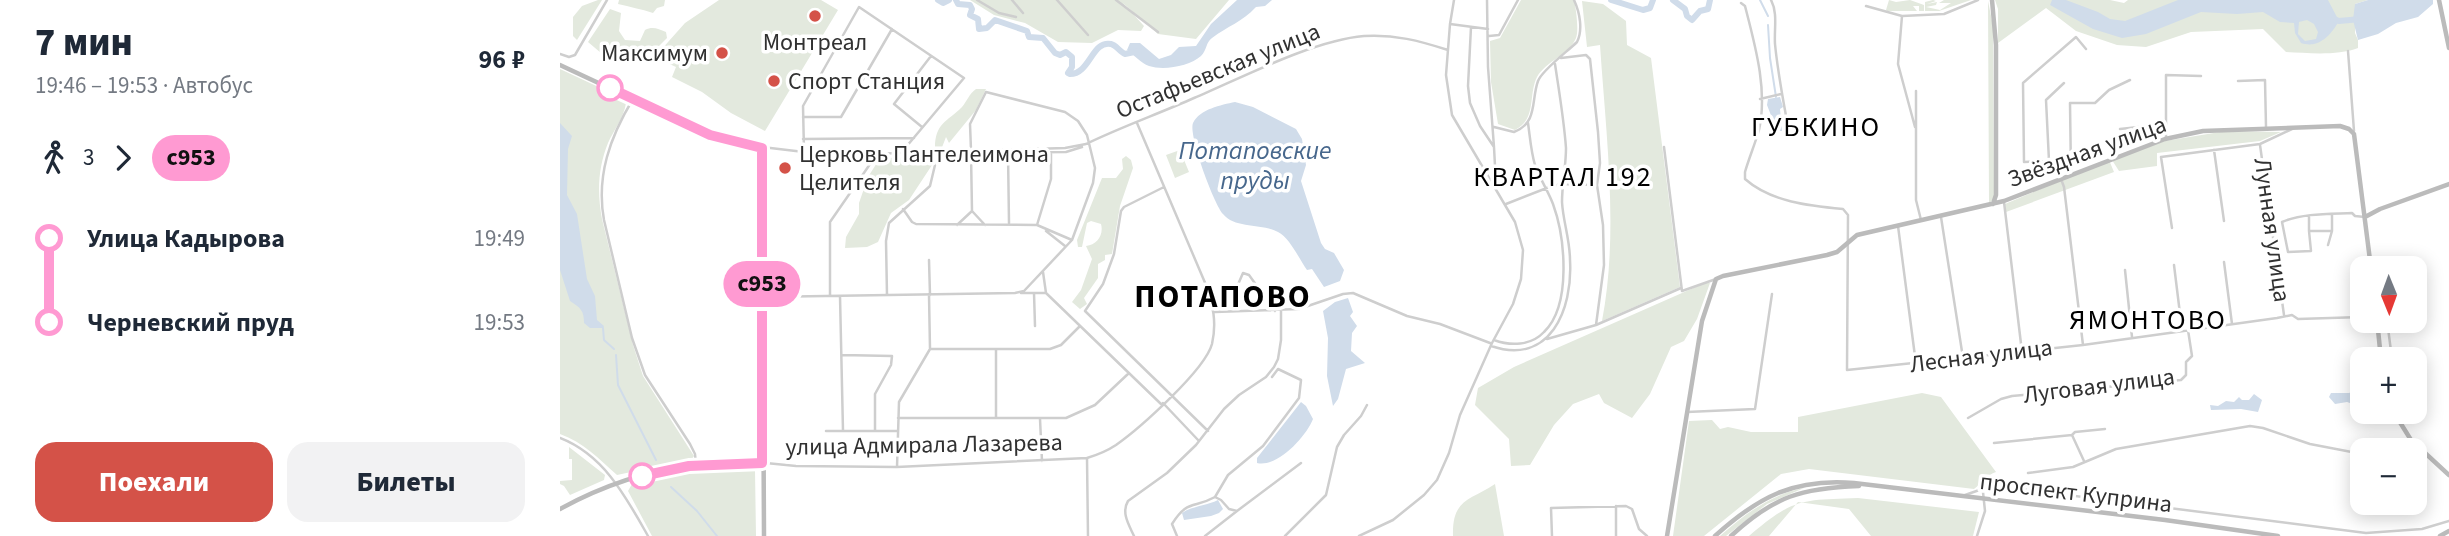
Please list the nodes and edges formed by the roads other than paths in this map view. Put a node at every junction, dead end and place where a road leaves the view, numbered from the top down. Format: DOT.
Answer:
graph roads {
  1 [pos="607,0"];
  2 [pos="977,0"];
  3 [pos="1012,0"];
  4 [pos="1057,0"];
  5 [pos="1116,0"];
  6 [pos="1454,0"];
  7 [pos="1487,0"];
  8 [pos="1518,0"];
  9 [pos="1574,0"];
  10 [pos="1771,0"];
  11 [pos="1978,0"];
  12 [pos="1993,0"];
  13 [pos="2440,2"];
  14 [pos="1741,3"];
  15 [pos="1866,6"];
  16 [pos="1023,13"];
  17 [pos="1902,16"];
  18 [pos="1016,17"];
  19 [pos="1450,24"];
  20 [pos="1471,27"];
  21 [pos="892,29"];
  22 [pos="1488,29"];
  23 [pos="1158,32"];
  24 [pos="1088,35"];
  25 [pos="1489,36"];
  26 [pos="2449,48"];
  27 [pos="2086,49"];
  28 [pos="1448,50"];
  29 [pos="2348,51"];
  30 [pos="560,54"];
  31 [pos="931,55"];
  32 [pos="1560,58"];
  33 [pos="1555,64"];
  34 [pos="560,65"];
  35 [pos="2201,76"];
  36 [pos="2130,80"];
  37 [pos="2238,81"];
  38 [pos="2064,83"];
  39 [pos="1916,91"];
  40 [pos="1781,94"];
  41 [pos="633,99"];
  42 [pos="1760,99"];
  43 [pos="803,117"];
  44 [pos="2166,121"];
  45 [pos="1137,123"];
  46 [pos="1528,123"];
  47 [pos="922,127"];
  48 [pos="1494,127"];
  49 [pos="1915,127"];
  50 [pos="2120,129"];
  51 [pos="2292,129"];
  52 [pos="2266,130"];
  53 [pos="2354,134"];
  54 [pos="1790,137"];
  55 [pos="914,138"];
  56 [pos="803,139"];
  57 [pos="2166,139"];
  58 [pos="1087,143"];
  59 [pos="2260,144"];
  60 [pos="1494,147"];
  61 [pos="1664,147"];
  62 [pos="762,148"];
  63 [pos="2214,150"];
  64 [pos="804,152"];
  65 [pos="971,152"];
  66 [pos="1051,152"];
  67 [pos="901,153"];
  68 [pos="935,153"];
  69 [pos="1008,153"];
  70 [pos="877,154"];
  71 [pos="2070,160"];
  72 [pos="2049,161"];
  73 [pos="1495,168"];
  74 [pos="1485,171"];
  75 [pos="2071,175"];
  76 [pos="2061,179"];
  77 [pos="1562,184"];
  78 [pos="2449,184"];
  79 [pos="1597,186"];
  80 [pos="1164,187"];
  81 [pos="1496,188"];
  82 [pos="1546,188"];
  83 [pos="1996,195"];
  84 [pos="2005,201"];
  85 [pos="1506,204"];
  86 [pos="1993,205"];
  87 [pos="903,209"];
  88 [pos="972,211"];
  89 [pos="2332,214"];
  90 [pos="2309,216"];
  91 [pos="1941,217"];
  92 [pos="2365,217"];
  93 [pos="1921,221"];
  94 [pos="2224,221"];
  95 [pos="957,225"];
  96 [pos="985,225"];
  97 [pos="1009,225"];
  98 [pos="1037,225"];
  99 [pos="1898,226"];
  100 [pos="1849,227"];
  101 [pos="2172,228"];
  102 [pos="1043,229"];
  103 [pos="2309,231"];
  104 [pos="2332,231"];
  105 [pos="1857,236"];
  106 [pos="1072,240"];
  107 [pos="1847,243"];
  108 [pos="2328,245"];
  109 [pos="1066,247"];
  110 [pos="2370,256"];
  111 [pos="929,260"];
  112 [pos="2224,262"];
  113 [pos="2174,265"];
  114 [pos="2125,270"];
  115 [pos="1043,272"];
  116 [pos="1716,279"];
  117 [pos="1681,288"];
  118 [pos="1236,289"];
  119 [pos="1015,293"];
  120 [pos="1034,293"];
  121 [pos="1046,293"];
  122 [pos="1772,293"];
  123 [pos="887,295"];
  124 [pos="929,295"];
  125 [pos="830,296"];
  126 [pos="840,296"];
  127 [pos="762,297"];
  128 [pos="1275,311"];
  129 [pos="1281,311"];
  130 [pos="1215,312"];
  131 [pos="2284,315"];
  132 [pos="2350,317"];
  133 [pos="2232,324"];
  134 [pos="1596,325"];
  135 [pos="1035,326"];
  136 [pos="1079,327"];
  137 [pos="2182,330"];
  138 [pos="2189,330"];
  139 [pos="2132,337"];
  140 [pos="1546,339"];
  141 [pos="1492,343"];
  142 [pos="2083,345"];
  143 [pos="930,349"];
  144 [pos="996,349"];
  145 [pos="2022,352"];
  146 [pos="841,355"];
  147 [pos="1963,358"];
  148 [pos="1916,364"];
  149 [pos="1129,373"];
  150 [pos="1272,377"];
  151 [pos="1172,394"];
  152 [pos="1162,404"];
  153 [pos="1367,405"];
  154 [pos="1687,412"];
  155 [pos="898,418"];
  156 [pos="996,418"];
  157 [pos="1968,418"];
  158 [pos="1040,419"];
  159 [pos="2105,429"];
  160 [pos="826,431"];
  161 [pos="843,431"];
  162 [pos="875,431"];
  163 [pos="898,431"];
  164 [pos="1208,431"];
  165 [pos="2072,435"];
  166 [pos="560,439"];
  167 [pos="1200,441"];
  168 [pos="1994,443"];
  169 [pos="2350,452"];
  170 [pos="2427,455"];
  171 [pos="1087,458"];
  172 [pos="1042,461"];
  173 [pos="2084,461"];
  174 [pos="762,463"];
  175 [pos="1301,463"];
  176 [pos="696,465"];
  177 [pos="897,467"];
  178 [pos="2028,473"];
  179 [pos="2449,475"];
  180 [pos="617,484"];
  181 [pos="1870,486"];
  182 [pos="1985,488"];
  183 [pos="1215,497"];
  184 [pos="1961,497"];
  185 [pos="1984,500"];
  186 [pos="1616,506"];
  187 [pos="560,509"];
  188 [pos="1237,511"];
  189 [pos="2449,521"];
  190 [pos="648,536"];
  191 [pos="764,536"];
  192 [pos="1088,536"];
  193 [pos="1134,536"];
  194 [pos="1177,536"];
  195 [pos="1205,536"];
  196 [pos="1285,536"];
  197 [pos="1359,536"];
  198 [pos="1552,536"];
  199 [pos="1616,536"];
  200 [pos="1647,536"];
  201 [pos="1667,536"];
  202 [pos="1715,536"];
  203 [pos="1731,536"];
  204 [pos="1977,536"];
  205 [pos="2278,536"];
  1 -- 30 [label="street"];
  2 -- 18 [label="street"];
  3 -- 16 [label="street"];
  4 -- 24 [label="street"];
  5 -- 23 [label="street"];
  6 -- 19 [label="street"];
  7 -- 22 [label="street"];
  8 -- 25 [label="street"];
  9 -- 32 [label="street"];
  10 -- 40 [label="street"];
  11 -- 17 [label="street"];
  12 -- 83 [label="street, Звёздная улица"];
  13 -- 26 [label="street"];
  14 -- 42 [label="street"];
  15 -- 17 [label="street"];
  17 -- 49 [label="street"];
  19 -- 20 [label="street"];
  19 -- 28 [label="street"];
  20 -- 22 [label="street"];
  20 -- 60 [label="street"];
  21 -- 31 [label="street"];
  21 -- 43 [label="street"];
  21 -- 43 [label="street"];
  22 -- 25 [label="street"];
  25 -- 48 [label="street"];
  27 -- 72 [label="street"];
  28 -- 45 [label="street, Остафьевская улица"];
  28 -- 74 [label="street"];
  29 -- 53 [label="street"];
  31 -- 47 [label="street"];
  31 -- 47 [label="street"];
  32 -- 33 [label="street"];
  32 -- 79 [label="street"];
  33 -- 46 [label="street"];
  33 -- 77 [label="street"];
  34 -- 41 [label="street, Остафьевская улица"];
  35 -- 44 [label="street"];
  36 -- 71 [label="street"];
  37 -- 52 [label="street"];
  38 -- 72 [label="street"];
  39 -- 49 [label="street"];
  40 -- 42 [label="street"];
  40 -- 54 [label="street"];
  41 -- 62 [label="street, Остафьевская улица"];
  41 -- 176 [label="street"];
  42 -- 100 [label="street"];
  43 -- 56 [label="street"];
  44 -- 50 [label="street"];
  44 -- 57 [label="street"];
  45 -- 58 [label="street, Остафьевская улица"];
  45 -- 80 [label="street, улица Адмирала Лазарева"];
  46 -- 48 [label="street"];
  46 -- 82 [label="street"];
  47 -- 55 [label="street"];
  48 -- 60 [label="street"];
  49 -- 93 [label="street"];
  51 -- 52 [label="street, Звёздная улица"];
  51 -- 53 [label="street, Звёздная улица"];
  51 -- 59 [label="street"];
  52 -- 57 [label="street, Звёздная улица"];
  53 -- 92 [label="street"];
  55 -- 56 [label="street"];
  55 -- 67 [label="street"];
  56 -- 64 [label="street"];
  57 -- 75 [label="street, Звёздная улица"];
  58 -- 65 [label="street, Остафьевская улица"];
  58 -- 65 [label="street"];
  58 -- 66 [label="street, Остафьевская улица"];
  58 -- 106 [label="street"];
  59 -- 63 [label="street"];
  59 -- 131 [label="street, Лунная улица"];
  60 -- 73 [label="street"];
  61 -- 117 [label="street"];
  62 -- 64 [label="street, Остафьевская улица"];
  62 -- 127 [label="street"];
  63 -- 94 [label="street"];
  63 -- 101 [label="street"];
  64 -- 70 [label="street, Остафьевская улица"];
  65 -- 68 [label="street, Остафьевская улица"];
  65 -- 69 [label="street, Остафьевская улица"];
  65 -- 88 [label="street"];
  66 -- 69 [label="street, Остафьевская улица"];
  66 -- 98 [label="street"];
  67 -- 68 [label="street, Остафьевская улица"];
  67 -- 70 [label="street, Остафьевская улица"];
  68 -- 87 [label="street"];
  69 -- 97 [label="street"];
  70 -- 125 [label="street"];
  71 -- 72 [label="street"];
  71 -- 75 [label="street"];
  73 -- 74 [label="street"];
  73 -- 81 [label="street"];
  74 -- 81 [label="street"];
  75 -- 76 [label="street, Звёздная улица"];
  76 -- 84 [label="street, Звёздная улица"];
  76 -- 142 [label="street"];
  77 -- 79 [label="street"];
  77 -- 82 [label="street"];
  77 -- 140 [label="street"];
  78 -- 92 [label="street"];
  79 -- 134 [label="street"];
  80 -- 130 [label="street, улица Адмирала Лазарева"];
  80 -- 151 [label="street"];
  81 -- 85 [label="street"];
  82 -- 85 [label="street"];
  82 -- 141 [label="street"];
  83 -- 84 [label="street"];
  83 -- 86 [label="street, Звёздная улица"];
  84 -- 86 [label="street, Звёздная улица"];
  84 -- 145 [label="street"];
  85 -- 141 [label="street"];
  86 -- 91 [label="street"];
  87 -- 95 [label="street"];
  87 -- 123 [label="street"];
  88 -- 95 [label="street"];
  88 -- 96 [label="street"];
  89 -- 90 [label="street"];
  89 -- 92 [label="street"];
  89 -- 104 [label="street"];
  90 -- 103 [label="street"];
  90 -- 103 [label="street"];
  91 -- 93 [label="street"];
  91 -- 147 [label="street"];
  92 -- 110 [label="street"];
  93 -- 99 [label="street"];
  95 -- 96 [label="street"];
  96 -- 97 [label="street"];
  97 -- 98 [label="street"];
  98 -- 102 [label="street"];
  99 -- 105 [label="street"];
  99 -- 148 [label="street"];
  100 -- 105 [label="street"];
  100 -- 107 [label="street"];
  102 -- 106 [label="street"];
  102 -- 109 [label="street"];
  103 -- 104 [label="street"];
  104 -- 108 [label="street"];
  105 -- 107 [label="street"];
  106 -- 109 [label="street"];
  107 -- 116 [label="street"];
  107 -- 148 [label="street, Лесная улица"];
  109 -- 115 [label="street"];
  111 -- 124 [label="street"];
  112 -- 133 [label="street"];
  113 -- 137 [label="street"];
  114 -- 139 [label="street"];
  115 -- 119 [label="street"];
  115 -- 121 [label="street"];
  116 -- 117 [label="street"];
  116 -- 154 [label="street"];
  117 -- 134 [label="street"];
  118 -- 128 [label="street"];
  119 -- 120 [label="street"];
  119 -- 124 [label="street"];
  120 -- 121 [label="street"];
  120 -- 135 [label="street"];
  121 -- 136 [label="street"];
  122 -- 154 [label="street"];
  123 -- 124 [label="street"];
  123 -- 126 [label="street"];
  124 -- 143 [label="street"];
  125 -- 126 [label="street"];
  125 -- 127 [label="street"];
  126 -- 146 [label="street"];
  127 -- 174 [label="street"];
  128 -- 129 [label="street"];
  128 -- 130 [label="street"];
  129 -- 141 [label="street"];
  129 -- 164 [label="street"];
  130 -- 151 [label="street, улица Адмирала Лазарева"];
  131 -- 132 [label="street, Лесная улица"];
  131 -- 133 [label="street, Лесная улица"];
  133 -- 138 [label="street, Лесная улица"];
  134 -- 140 [label="street"];
  136 -- 144 [label="street"];
  136 -- 149 [label="street"];
  137 -- 138 [label="street, Лесная улица"];
  137 -- 139 [label="street, Лесная улица"];
  138 -- 157 [label="street, Луговая улица"];
  139 -- 142 [label="street, Лесная улица"];
  140 -- 141 [label="street"];
  141 -- 197 [label="street"];
  142 -- 145 [label="street, Лесная улица"];
  143 -- 144 [label="street"];
  143 -- 155 [label="street"];
  144 -- 156 [label="street"];
  145 -- 147 [label="street, Лесная улица"];
  146 -- 161 [label="street"];
  146 -- 162 [label="street"];
  147 -- 148 [label="street, Лесная улица"];
  149 -- 152 [label="street"];
  149 -- 158 [label="street"];
  150 -- 183 [label="street"];
  151 -- 152 [label="street, улица Адмирала Лазарева"];
  151 -- 164 [label="street"];
  152 -- 167 [label="street"];
  152 -- 171 [label="street, улица Адмирала Лазарева"];
  153 -- 196 [label="street"];
  154 -- 201 [label="street"];
  155 -- 156 [label="street"];
  155 -- 163 [label="street"];
  156 -- 158 [label="street"];
  158 -- 172 [label="street"];
  159 -- 165 [label="street"];
  160 -- 161 [label="street"];
  161 -- 162 [label="street"];
  162 -- 163 [label="street"];
  163 -- 177 [label="street"];
  164 -- 167 [label="street"];
  165 -- 168 [label="street"];
  165 -- 173 [label="street"];
  166 -- 180 [label="street"];
  167 -- 193 [label="street"];
  169 -- 173 [label="street"];
  170 -- 179 [label="street"];
  171 -- 172 [label="street, улица Адмирала Лазарева"];
  171 -- 192 [label="street, улица Адмирала Лазарева"];
  172 -- 177 [label="street, улица Адмирала Лазарева"];
  173 -- 178 [label="street"];
  174 -- 176 [label="street, улица Адмирала Лазарева"];
  174 -- 177 [label="street, улица Адмирала Лазарева"];
  174 -- 191 [label="street"];
  175 -- 188 [label="street"];
  176 -- 180 [label="street, улица Адмирала Лазарева"];
  180 -- 187 [label="street, улица Адмирала Лазарева"];
  180 -- 190 [label="street"];
  181 -- 184 [label="street, проспект Куприна"];
  181 -- 202 [label="street, проспект Куприна"];
  181 -- 203 [label="street, проспект Куприна"];
  182 -- 184 [label="street"];
  182 -- 185 [label="street"];
  182 -- 189 [label="street"];
  183 -- 188 [label="street"];
  183 -- 194 [label="street"];
  184 -- 185 [label="street, проспект Куприна"];
  185 -- 204 [label="street"];
  185 -- 205 [label="street, проспект Куприна"];
  186 -- 198 [label="street"];
  186 -- 199 [label="street"];
  186 -- 200 [label="street"];
  188 -- 195 [label="street"];
}
